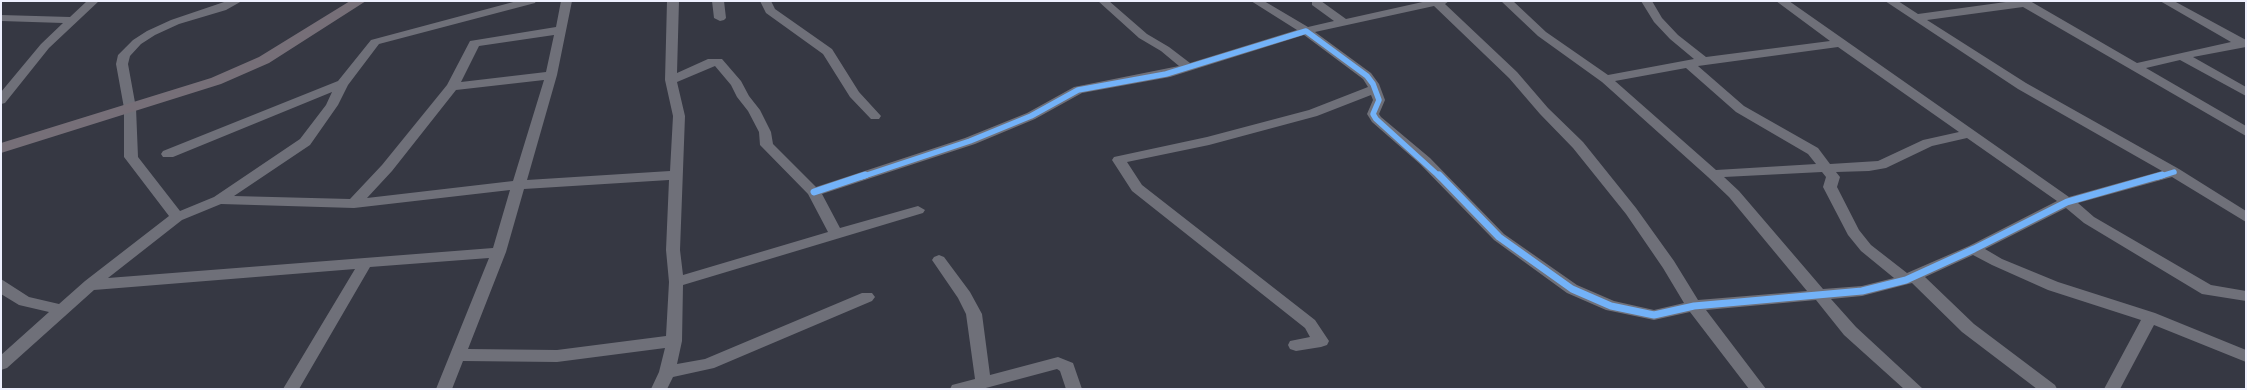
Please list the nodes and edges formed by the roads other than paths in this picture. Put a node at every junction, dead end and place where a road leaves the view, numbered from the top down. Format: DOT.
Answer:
graph roads {
  1 [pos="94,1"];
  2 [pos="237,1"];
  3 [pos="360,1"];
  4 [pos="530,1"];
  5 [pos="568,1"];
  6 [pos="673,1"];
  7 [pos="718,1"];
  8 [pos="765,1"];
  9 [pos="1256,1"];
  10 [pos="1506,1"];
  11 [pos="1646,1"];
  12 [pos="1781,1"];
  13 [pos="1890,1"];
  14 [pos="2166,1"];
  15 [pos="1103,2"];
  16 [pos="1316,2"];
  17 [pos="1441,2"];
  18 [pos="2024,2"];
  19 [pos="345,6"];
  20 [pos="1,18"];
  21 [pos="720,18"];
  22 [pos="1916,18"];
  23 [pos="72,20"];
  24 [pos="1344,24"];
  25 [pos="561,30"];
  26 [pos="1306,31"];
  27 [pos="1840,43"];
  28 [pos="2244,44"];
  29 [pos="2183,57"];
  30 [pos="1704,61"];
  31 [pos="1689,64"];
  32 [pos="2135,67"];
  33 [pos="1189,68"];
  34 [pos="551,75"];
  35 [pos="1606,79"];
  36 [pos="671,80"];
  37 [pos="342,84"];
  38 [pos="452,87"];
  39 [pos="1374,89"];
  40 [pos="2246,92"];
  41 [pos="4,94"];
  42 [pos="130,108"];
  43 [pos="875,116"];
  44 [pos="2246,132"];
  45 [pos="1968,134"];
  46 [pos="1,148"];
  47 [pos="168,154"];
  48 [pos="1826,168"];
  49 [pos="2174,172"];
  50 [pos="1714,174"];
  51 [pos="675,175"];
  52 [pos="518,185"];
  53 [pos="814,192"];
  54 [pos="219,200"];
  55 [pos="2067,202"];
  56 [pos="354,204"];
  57 [pos="918,210"];
  58 [pos="177,217"];
  59 [pos="2246,218"];
  60 [pos="836,234"];
  61 [pos="1974,249"];
  62 [pos="499,252"];
  63 [pos="939,260"];
  64 [pos="365,264"];
  65 [pos="1910,278"];
  66 [pos="676,282"];
  67 [pos="1,284"];
  68 [pos="90,285"];
  69 [pos="1820,294"];
  70 [pos="867,296"];
  71 [pos="2246,296"];
  72 [pos="1694,306"];
  73 [pos="62,310"];
  74 [pos="2150,317"];
  75 [pos="674,341"];
  76 [pos="1296,345"];
  77 [pos="456,355"];
  78 [pos="2246,356"];
  79 [pos="1,364"];
  80 [pos="667,372"];
  81 [pos="983,381"];
  82 [pos="2113,388"];
  83 [pos="291,389"];
  84 [pos="444,389"];
  85 [pos="659,389"];
  86 [pos="958,389"];
  87 [pos="1074,389"];
  88 [pos="1758,389"];
  89 [pos="1915,389"];
  90 [pos="2048,389"];
  1 -- 23 [label="street"];
  2 -- 42 [label="street"];
  3 -- 19 [label="main road"];
  4 -- 37 [label="street"];
  5 -- 25 [label="street"];
  6 -- 36 [label="street"];
  7 -- 21 [label="street"];
  8 -- 43 [label="street"];
  9 -- 26 [label="street"];
  10 -- 35 [label="street"];
  11 -- 30 [label="street"];
  12 -- 27 [label="street"];
  13 -- 22 [label="street"];
  14 -- 28 [label="street"];
  15 -- 33 [label="street"];
  16 -- 24 [label="street"];
  17 -- 24 [label="street"];
  17 -- 72 [label="street"];
  18 -- 22 [label="street"];
  18 -- 32 [label="street"];
  19 -- 42 [label="main road"];
  20 -- 23 [label="street"];
  22 -- 49 [label="street"];
  23 -- 41 [label="street"];
  24 -- 26 [label="street"];
  25 -- 34 [label="street"];
  25 -- 38 [label="street"];
  26 -- 33 [label="street"];
  26 -- 39 [label="street"];
  27 -- 30 [label="street"];
  27 -- 45 [label="street"];
  28 -- 29 [label="street"];
  29 -- 32 [label="street"];
  29 -- 40 [label="street"];
  30 -- 31 [label="street"];
  31 -- 35 [label="street"];
  31 -- 48 [label="street"];
  32 -- 44 [label="street"];
  33 -- 53 [label="street"];
  34 -- 38 [label="street"];
  34 -- 52 [label="street"];
  35 -- 50 [label="street"];
  36 -- 51 [label="street"];
  36 -- 53 [label="street"];
  37 -- 47 [label="street"];
  37 -- 54 [label="street"];
  38 -- 56 [label="street"];
  39 -- 72 [label="street"];
  39 -- 76 [label="street"];
  42 -- 46 [label="main road"];
  42 -- 58 [label="street"];
  45 -- 48 [label="street"];
  45 -- 55 [label="street"];
  48 -- 50 [label="street"];
  48 -- 65 [label="street"];
  49 -- 55 [label="street"];
  49 -- 59 [label="street"];
  50 -- 69 [label="street"];
  51 -- 52 [label="street"];
  51 -- 66 [label="street"];
  52 -- 56 [label="street"];
  52 -- 62 [label="street"];
  53 -- 60 [label="street"];
  54 -- 56 [label="street"];
  54 -- 58 [label="street"];
  55 -- 61 [label="street"];
  55 -- 71 [label="street"];
  57 -- 60 [label="street"];
  58 -- 68 [label="street"];
  60 -- 66 [label="street"];
  61 -- 65 [label="street"];
  61 -- 74 [label="street"];
  62 -- 64 [label="street"];
  62 -- 77 [label="street"];
  63 -- 81 [label="street"];
  64 -- 68 [label="street"];
  64 -- 83 [label="street"];
  65 -- 69 [label="street"];
  65 -- 90 [label="street"];
  66 -- 75 [label="street"];
  67 -- 73 [label="street"];
  68 -- 73 [label="street"];
  69 -- 72 [label="street"];
  69 -- 89 [label="street"];
  70 -- 80 [label="street"];
  72 -- 88 [label="street"];
  73 -- 79 [label="street"];
  74 -- 78 [label="street"];
  74 -- 82 [label="street"];
  75 -- 77 [label="street"];
  75 -- 80 [label="street"];
  77 -- 84 [label="street"];
  80 -- 85 [label="street"];
  81 -- 86 [label="street"];
  81 -- 87 [label="street"];
}
